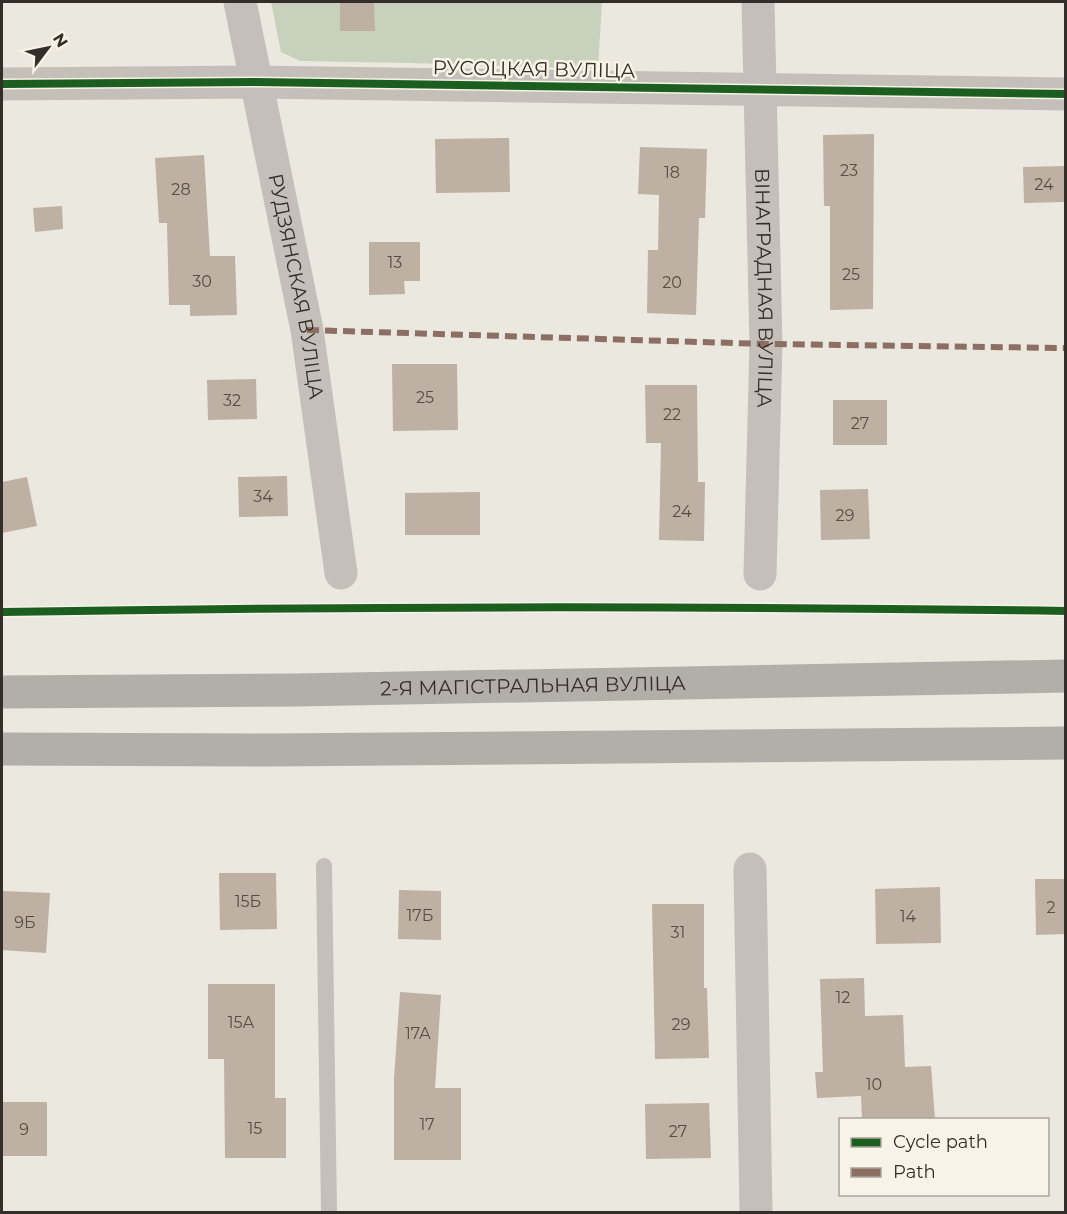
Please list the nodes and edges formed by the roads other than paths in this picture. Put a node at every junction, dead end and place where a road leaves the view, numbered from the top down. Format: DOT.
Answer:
graph roads {
  1 [pos="240,2"];
  2 [pos="758,2"];
  3 [pos="255,82"];
  4 [pos="2,84"];
  5 [pos="759,88"];
  6 [pos="1065,94"];
  7 [pos="341,573"];
  8 [pos="760,574"];
  9 [pos="1065,676"];
  10 [pos="2,692"];
  11 [pos="1063,744"];
  12 [pos="2,750"];
  13 [pos="324,866"];
  14 [pos="750,869"];
  15 [pos="329,1212"];
  16 [pos="756,1212"];
  1 -- 3 [label="street, РУДЗЯНСКАЯ ВУЛІЦА"];
  2 -- 5 [label="street, ВІНАГРАДНАЯ ВУЛІЦА"];
  3 -- 4 [label="street, РУСОЦКАЯ ВУЛІЦА"];
  3 -- 5 [label="street, РУСОЦКАЯ ВУЛІЦА"];
  3 -- 7 [label="street, РУДЗЯНСКАЯ ВУЛІЦА"];
  5 -- 6 [label="street, РУСОЦКАЯ ВУЛІЦА"];
  5 -- 8 [label="street, ВІНАГРАДНАЯ ВУЛІЦА"];
  9 -- 10 [label="main road, 2-Я МАГІСТРАЛЬНАЯ ВУЛІЦА"];
  11 -- 12 [label="main road"];
  13 -- 15 [label="lane"];
  14 -- 16 [label="street"];
}
